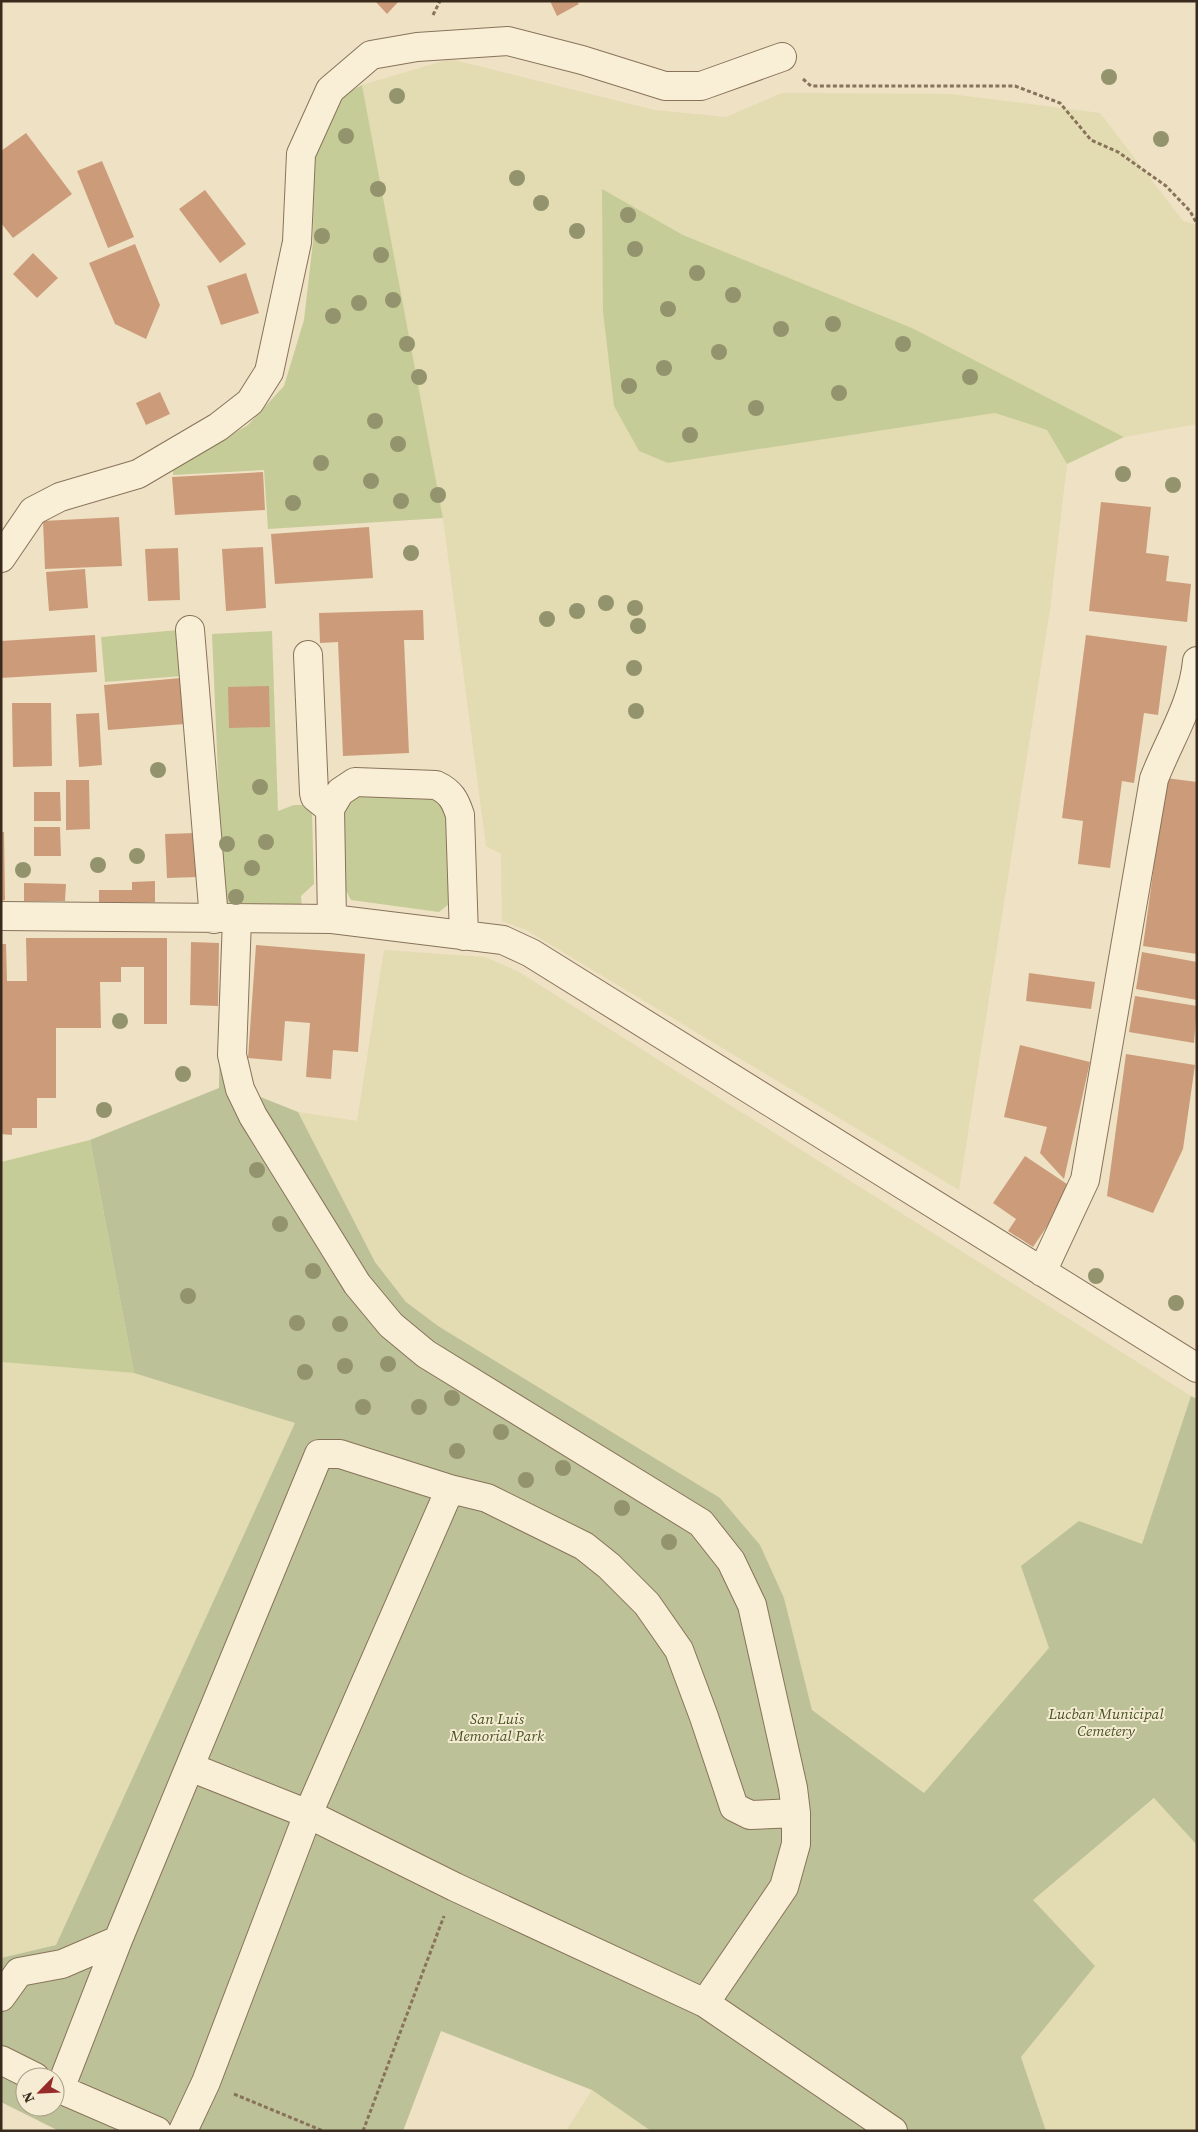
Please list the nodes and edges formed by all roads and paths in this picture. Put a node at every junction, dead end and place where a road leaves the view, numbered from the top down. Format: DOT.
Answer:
graph roads {
  1 [pos="782,57"];
  2 [pos="1197,224"];
  3 [pos="1,558"];
  4 [pos="190,630"];
  5 [pos="308,655"];
  6 [pos="1197,662"];
  7 [pos="330,809"];
  8 [pos="1,916"];
  9 [pos="225,919"];
  10 [pos="332,920"];
  11 [pos="464,936"];
  12 [pos="1042,1272"];
  13 [pos="1197,1368"];
  14 [pos="450,1489"];
  15 [pos="190,1767"];
  16 [pos="796,1813"];
  17 [pos="308,1814"];
  18 [pos="456,1887"];
  19 [pos="118,1940"];
  20 [pos="1,1997"];
  21 [pos="705,2003"];
  22 [pos="1,2060"];
  23 [pos="15,2067"];
  24 [pos="65,2071"];
  25 [pos="206,2082"];
  26 [pos="65,2091"];
  27 [pos="157,2131"];
  28 [pos="183,2131"];
  29 [pos="323,2131"];
  30 [pos="363,2131"];
  31 [pos="894,2131"];
  1 -- 2 [label="path"];
  1 -- 3 [label="street"];
  4 -- 9 [label="street"];
  5 -- 7 [label="street"];
  6 -- 12 [label="street"];
  7 -- 10 [label="street"];
  7 -- 11 [label="street"];
  8 -- 9 [label="street"];
  9 -- 10 [label="street"];
  9 -- 16 [label="street"];
  10 -- 11 [label="street"];
  11 -- 12 [label="street"];
  12 -- 13 [label="street"];
  14 -- 15 [label="street"];
  14 -- 16 [label="street"];
  14 -- 17 [label="street"];
  15 -- 17 [label="street"];
  15 -- 19 [label="street"];
  16 -- 21 [label="street"];
  17 -- 18 [label="street"];
  17 -- 25 [label="street"];
  18 -- 21 [label="street"];
  18 -- 30 [label="path"];
  19 -- 20 [label="street"];
  19 -- 24 [label="street"];
  21 -- 31 [label="street"];
  22 -- 23 [label="street"];
  25 -- 28 [label="street"];
  25 -- 29 [label="path"];
  26 -- 27 [label="street"];
}
